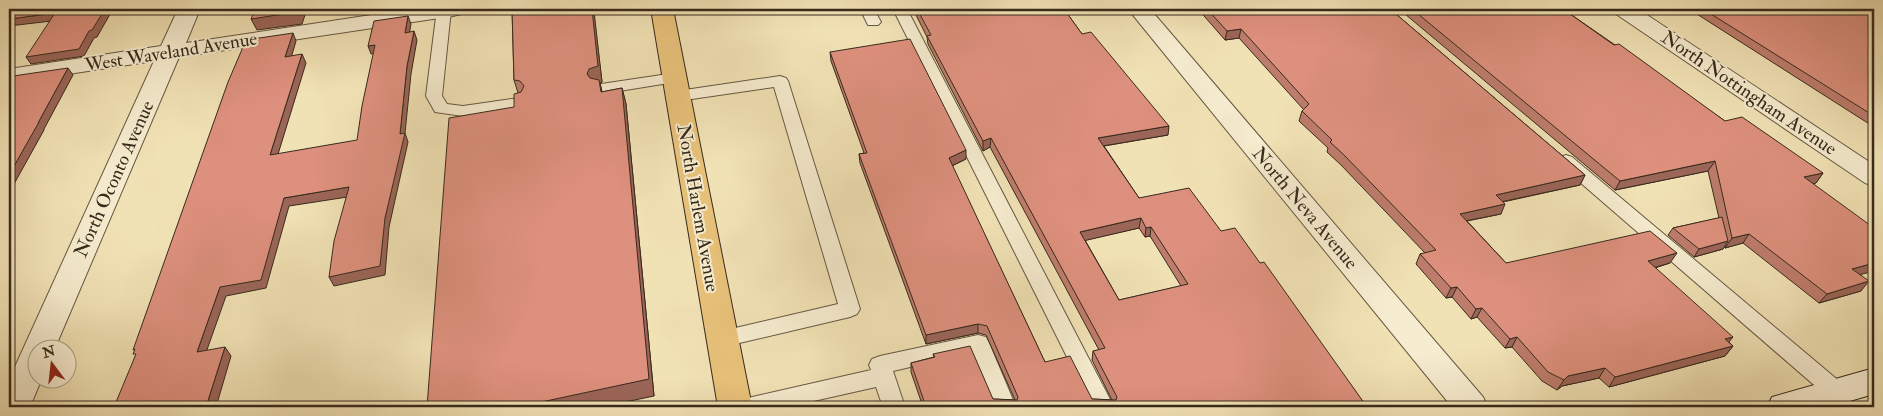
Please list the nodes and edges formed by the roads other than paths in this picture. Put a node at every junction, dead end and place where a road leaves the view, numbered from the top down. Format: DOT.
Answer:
graph roads {
  1 [pos="189,9"];
  2 [pos="662,9"];
  3 [pos="900,9"];
  4 [pos="1139,9"];
  5 [pos="1624,9"];
  6 [pos="438,10"];
  7 [pos="170,52"];
  8 [pos="9,76"];
  9 [pos="676,87"];
  10 [pos="601,90"];
  11 [pos="519,103"];
  12 [pos="1552,149"];
  13 [pos="1874,177"];
  14 [pos="43,338"];
  15 [pos="722,339"];
  16 [pos="28,373"];
  17 [pos="884,376"];
  18 [pos="1874,381"];
  19 [pos="1814,401"];
  20 [pos="13,407"];
  21 [pos="735,407"];
  22 [pos="748,407"];
  23 [pos="894,407"];
  24 [pos="1005,407"];
  25 [pos="1103,407"];
  26 [pos="1471,407"];
  1 -- 7 [label="street, North Oconto Avenue"];
  2 -- 9 [label="main road, North Harlem Avenue"];
  3 -- 25 [label="lane"];
  4 -- 26 [label="street, North Neva Avenue"];
  5 -- 13 [label="street, North Nottingham Avenue"];
  6 -- 7 [label="street, West Waveland Avenue"];
  6 -- 11 [label="lane"];
  7 -- 8 [label="street, West Waveland Avenue"];
  7 -- 14 [label="street, North Oconto Avenue"];
  9 -- 10 [label="lane"];
  9 -- 15 [label="main road, North Harlem Avenue"];
  9 -- 15 [label="lane"];
  12 -- 19 [label="lane"];
  15 -- 21 [label="main road, North Harlem Avenue"];
  16 -- 20 [label="street, North Oconto Avenue"];
  17 -- 22 [label="lane"];
  17 -- 23 [label="lane"];
  17 -- 24 [label="lane"];
  18 -- 19 [label="street"];
}
